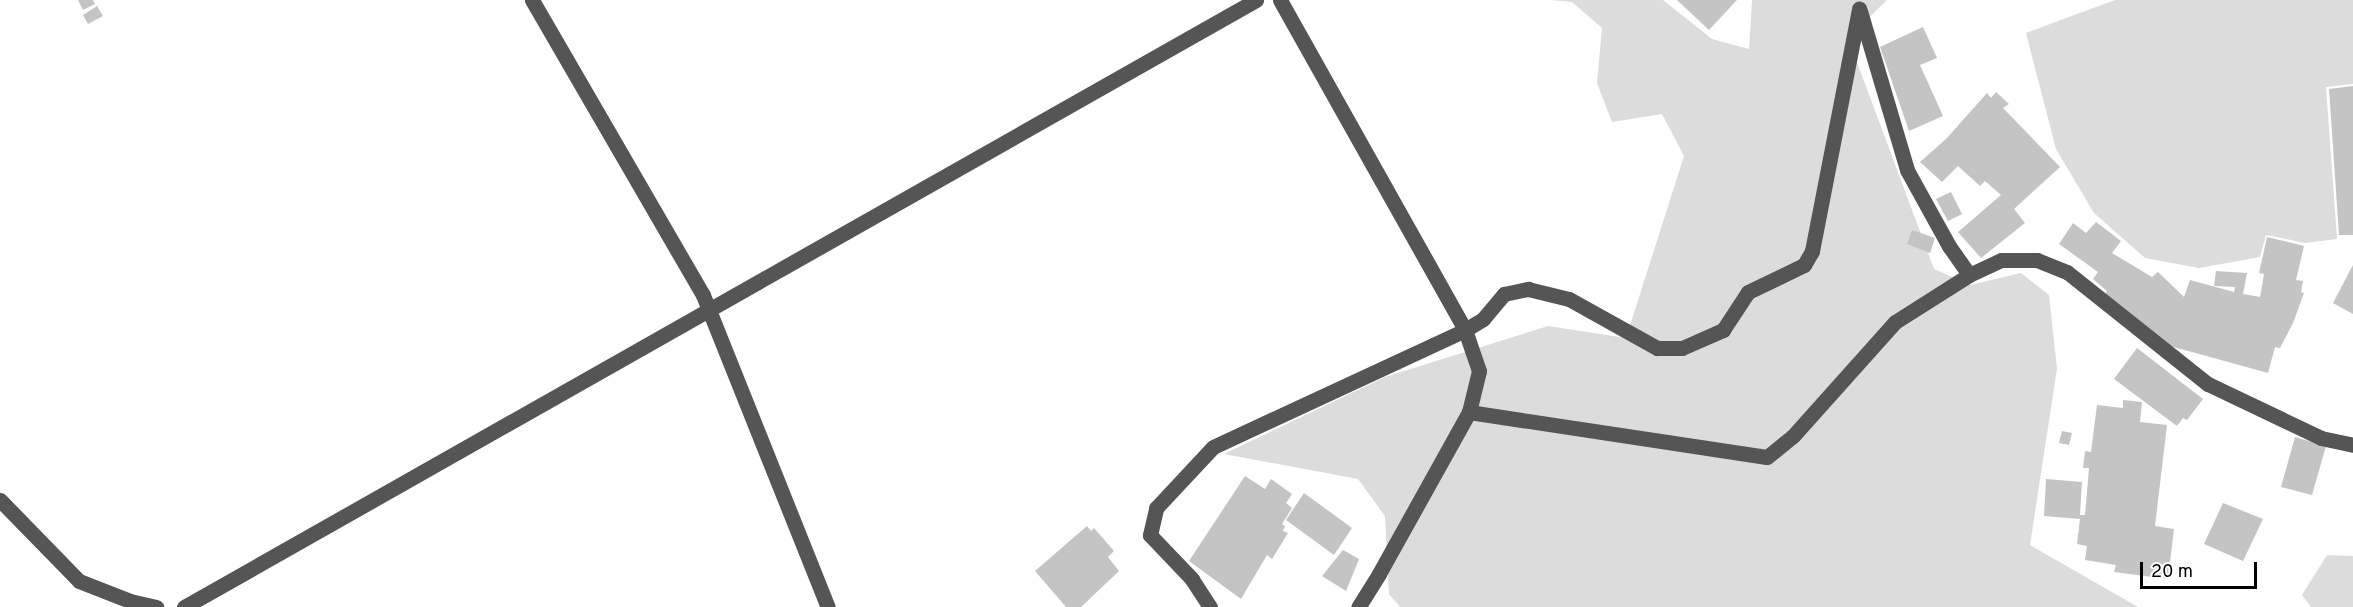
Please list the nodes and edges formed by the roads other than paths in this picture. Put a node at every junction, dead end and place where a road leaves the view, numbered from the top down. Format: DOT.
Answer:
graph roads {
  1 [pos="532,0"];
  2 [pos="1256,0"];
  3 [pos="1280,0"];
  4 [pos="1860,4"];
  5 [pos="1969,275"];
  6 [pos="708,310"];
  7 [pos="1465,330"];
  8 [pos="1469,412"];
  9 [pos="2353,445"];
  10 [pos="0,500"];
  11 [pos="156,607"];
  12 [pos="184,607"];
  13 [pos="828,607"];
  14 [pos="1210,607"];
  15 [pos="1358,607"];
  1 -- 6 [label="street"];
  2 -- 6 [label="street"];
  3 -- 7 [label="street"];
  4 -- 5 [label="street"];
  4 -- 7 [label="street"];
  5 -- 8 [label="street"];
  5 -- 9 [label="street"];
  6 -- 12 [label="street"];
  6 -- 13 [label="street"];
  7 -- 8 [label="street"];
  7 -- 14 [label="street"];
  8 -- 15 [label="street"];
  10 -- 11 [label="street"];
}
